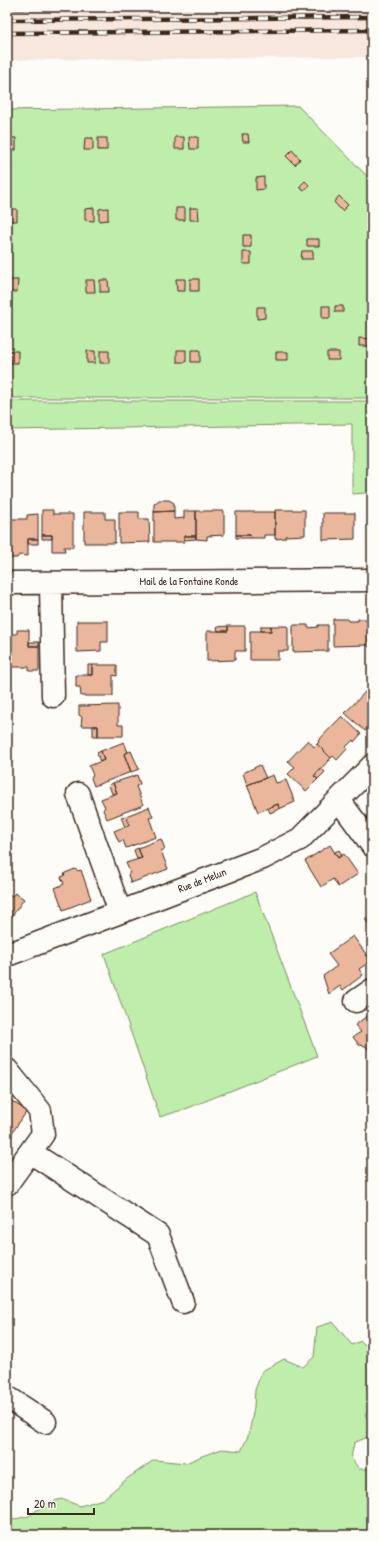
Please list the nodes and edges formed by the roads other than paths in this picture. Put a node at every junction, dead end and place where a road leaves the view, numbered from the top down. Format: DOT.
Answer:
graph roads {
  1 [pos="372,580"];
  2 [pos="7,584"];
  3 [pos="52,584"];
  4 [pos="53,696"];
  5 [pos="372,766"];
  6 [pos="78,794"];
  7 [pos="339,800"];
  8 [pos="372,845"];
  9 [pos="120,912"];
  10 [pos="7,955"];
  11 [pos="7,1070"];
  12 [pos="30,1152"];
  13 [pos="7,1184"];
  14 [pos="183,1302"];
  15 [pos="7,1397"];
  16 [pos="45,1422"];
  1 -- 3 [label="street, Mail de la Fontaine Ronde"];
  2 -- 3 [label="street, Mail de la Fontaine Ronde"];
  3 -- 4 [label="street"];
  5 -- 7 [label="street, Rue de Melun"];
  6 -- 9 [label="street"];
  7 -- 8 [label="street"];
  7 -- 9 [label="street, Rue de Melun"];
  9 -- 10 [label="street, Rue de Melun"];
  11 -- 12 [label="street"];
  12 -- 13 [label="street"];
  12 -- 14 [label="street"];
  15 -- 16 [label="street"];
}
